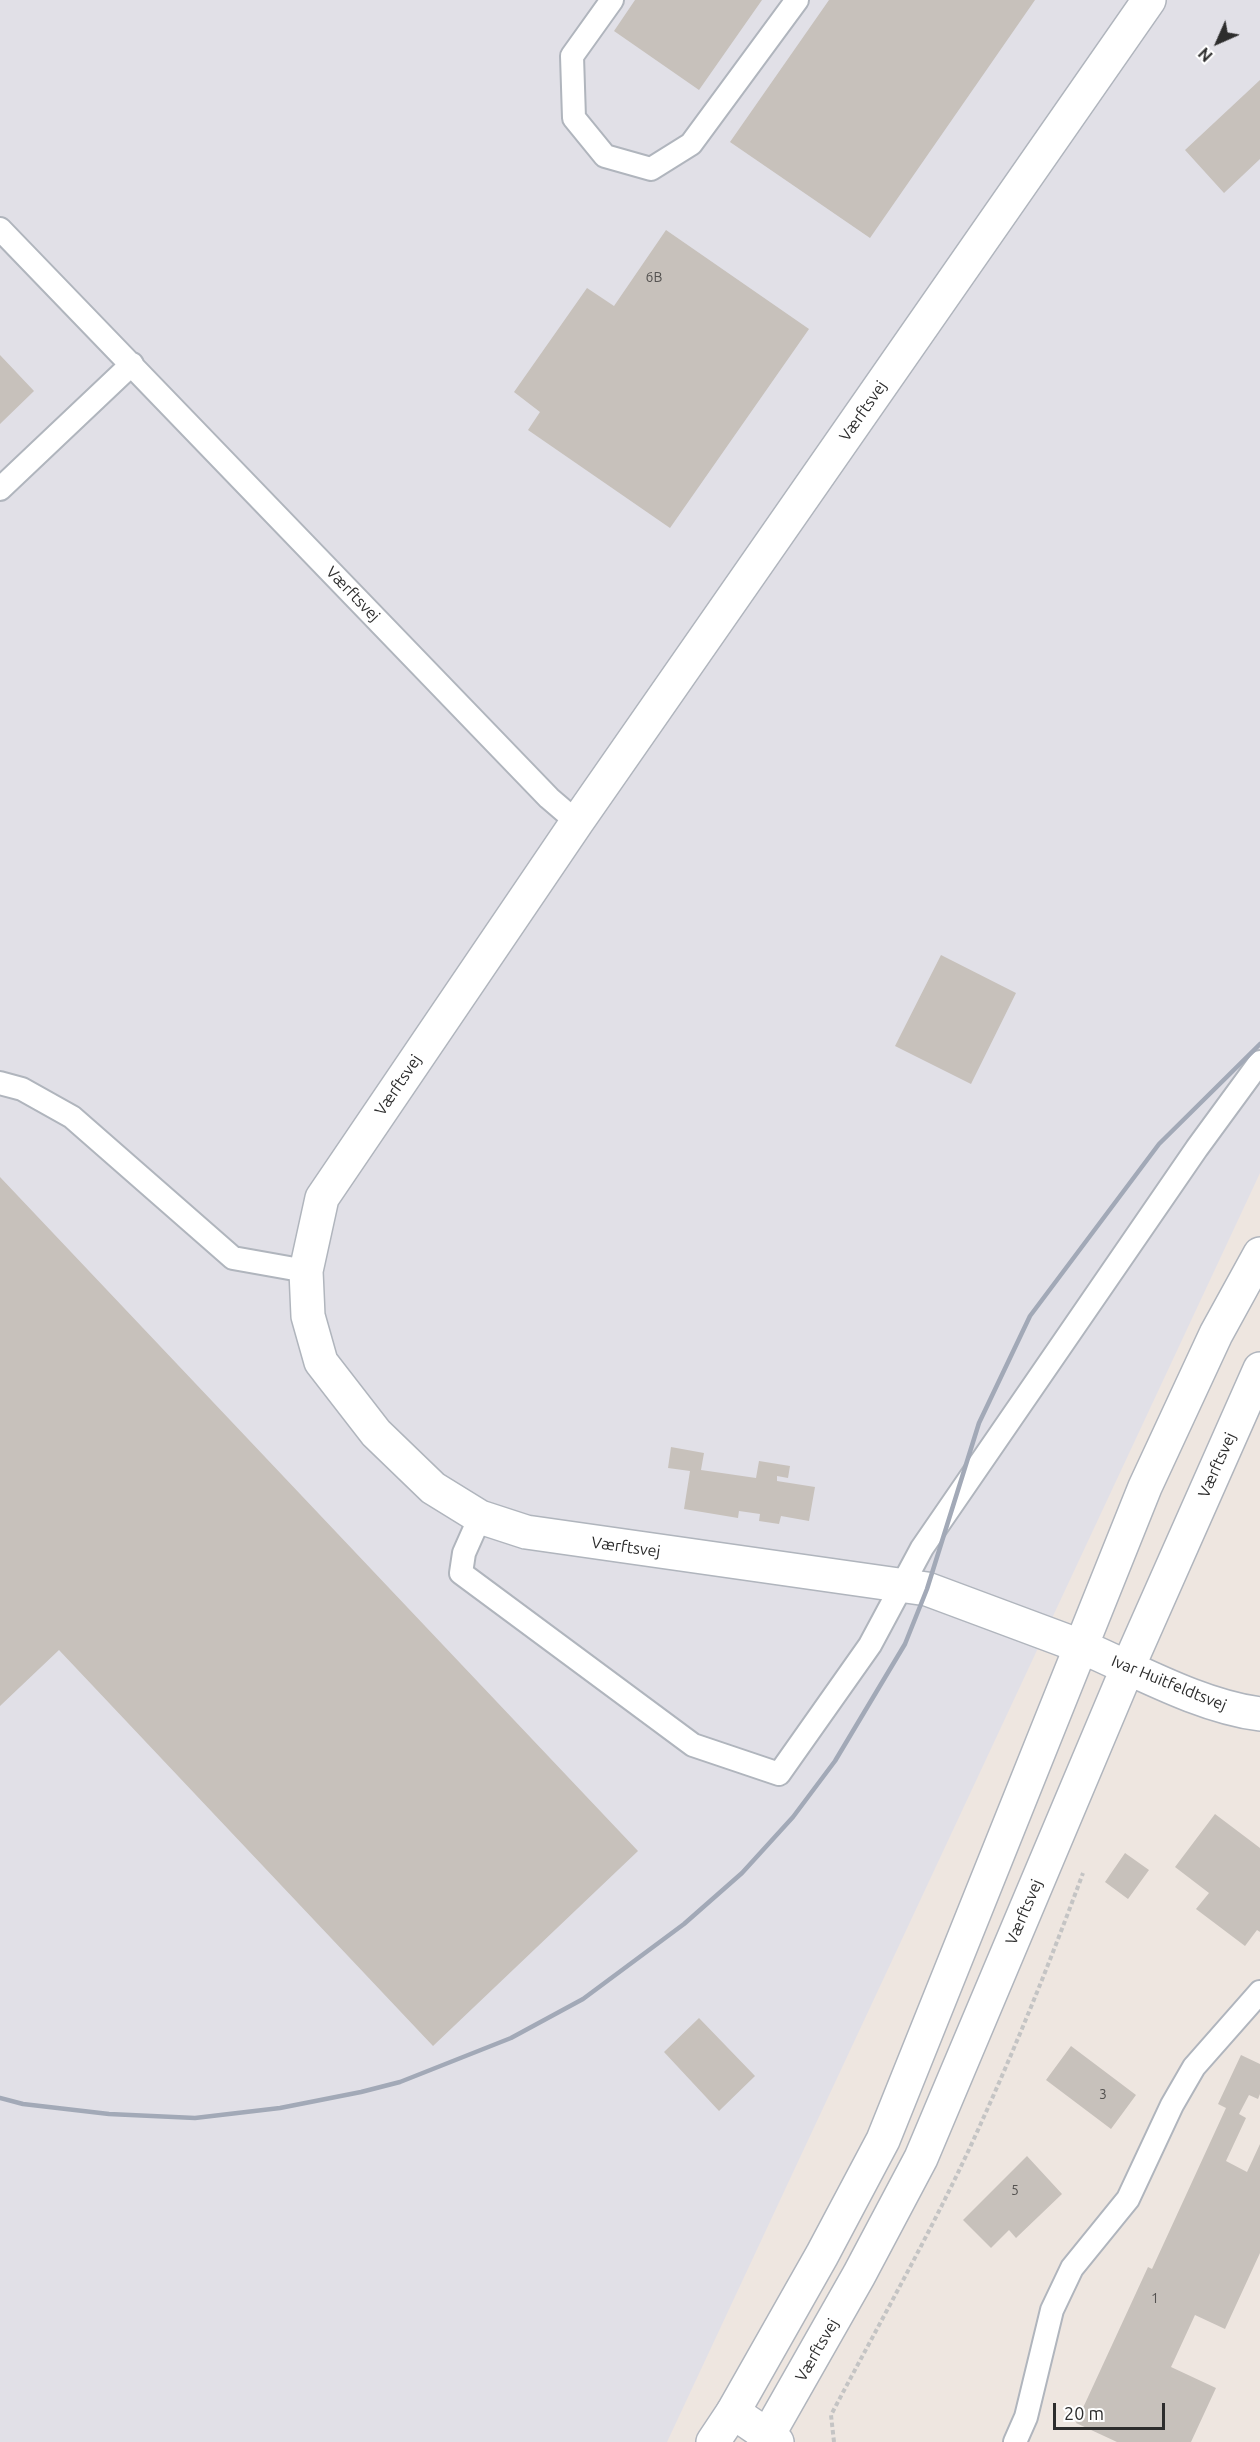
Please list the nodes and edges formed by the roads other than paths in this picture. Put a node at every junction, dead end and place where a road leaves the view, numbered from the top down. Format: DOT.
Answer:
graph roads {
  1 [pos="612,0"];
  2 [pos="797,0"];
  3 [pos="1149,0"];
  4 [pos="0,229"];
  5 [pos="132,364"];
  6 [pos="0,489"];
  7 [pos="577,822"];
  8 [pos="1260,1062"];
  9 [pos="0,1083"];
  10 [pos="1260,1254"];
  11 [pos="306,1271"];
  12 [pos="1260,1369"];
  13 [pos="480,1517"];
  14 [pos="902,1587"];
  15 [pos="1080,1647"];
  16 [pos="1128,1667"];
  17 [pos="1260,1714"];
  18 [pos="1260,1992"];
  19 [pos="733,2412"];
  20 [pos="770,2439"];
  21 [pos="713,2442"];
  22 [pos="1014,2442"];
  1 -- 2 [label="lane"];
  3 -- 7 [label="street, Værftsvej"];
  4 -- 5 [label="lane, Værftsvej"];
  5 -- 6 [label="lane"];
  5 -- 7 [label="lane, Værftsvej"];
  7 -- 11 [label="street, Værftsvej"];
  8 -- 14 [label="lane"];
  9 -- 11 [label="lane"];
  10 -- 15 [label="street"];
  11 -- 13 [label="street, Værftsvej"];
  12 -- 16 [label="street, Værftsvej"];
  13 -- 14 [label="street, Værftsvej"];
  13 -- 14 [label="lane"];
  14 -- 15 [label="street, Værftsvej"];
  15 -- 16 [label="street, Ivar Huitfeldtsvej"];
  15 -- 19 [label="street"];
  16 -- 17 [label="street, Ivar Huitfeldtsvej"];
  16 -- 20 [label="street, Værftsvej"];
  18 -- 22 [label="lane"];
  19 -- 20 [label="street"];
  19 -- 21 [label="street"];
}
